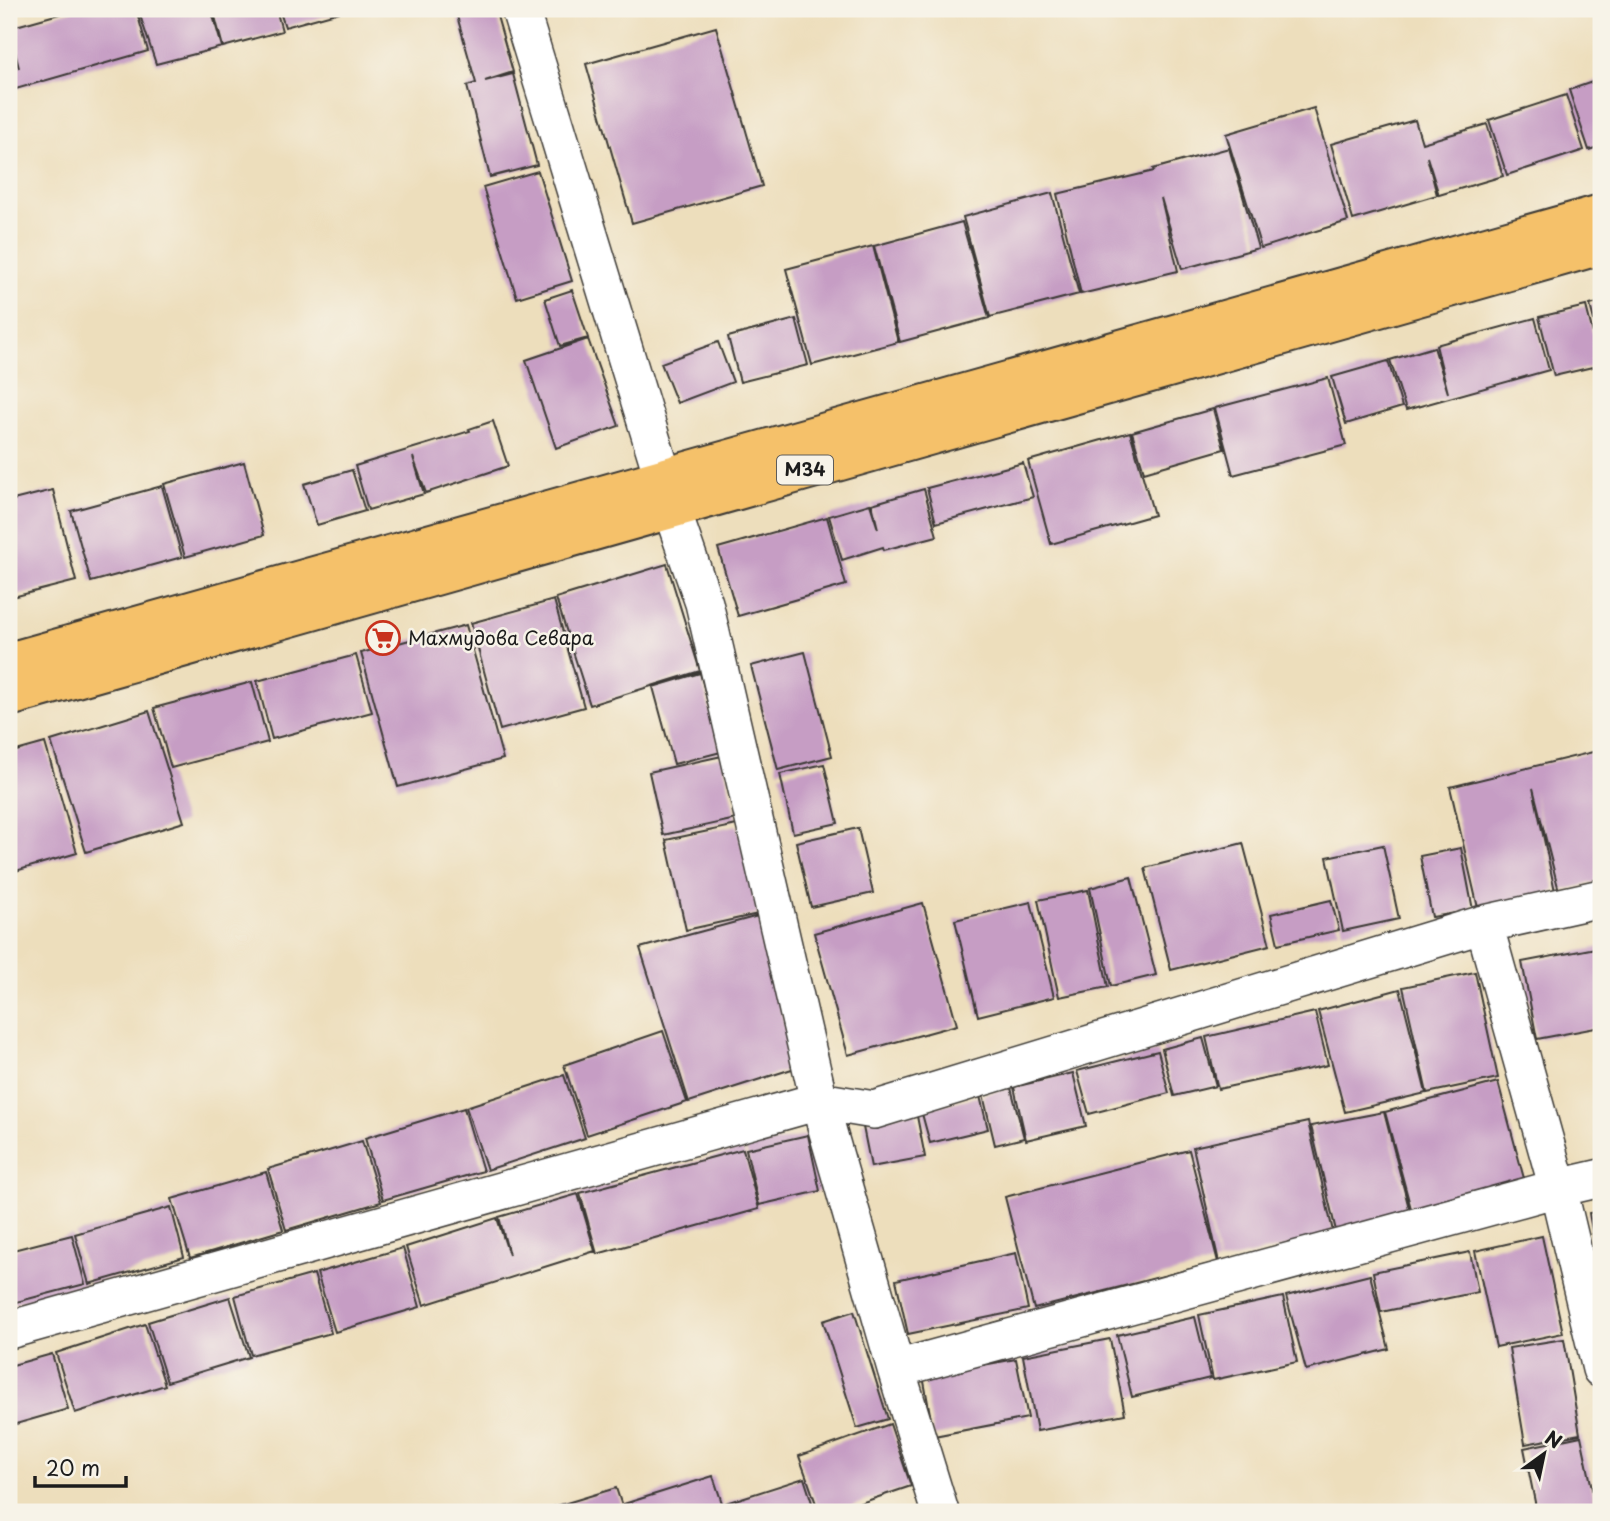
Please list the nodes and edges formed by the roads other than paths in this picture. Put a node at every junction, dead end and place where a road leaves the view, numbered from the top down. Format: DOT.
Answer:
graph roads {
  1 [pos="520,9"];
  2 [pos="1601,214"];
  3 [pos="1601,245"];
  4 [pos="667,493"];
  5 [pos="9,662"];
  6 [pos="9,697"];
  7 [pos="1601,898"];
  8 [pos="1484,924"];
  9 [pos="819,1101"];
  10 [pos="1601,1178"];
  11 [pos="1558,1188"];
  12 [pos="9,1330"];
  13 [pos="896,1369"];
  14 [pos="1601,1369"];
  15 [pos="928,1509"];
  1 -- 4 [label="street"];
  2 -- 4 [label="main road, M34"];
  3 -- 4 [label="main road, M34"];
  4 -- 5 [label="main road, M34"];
  4 -- 6 [label="main road, M34"];
  4 -- 9 [label="street"];
  7 -- 8 [label="street"];
  8 -- 9 [label="street"];
  8 -- 11 [label="street"];
  9 -- 12 [label="street"];
  9 -- 13 [label="street"];
  10 -- 11 [label="street"];
  11 -- 13 [label="street"];
  11 -- 14 [label="street"];
  13 -- 15 [label="street"];
}
